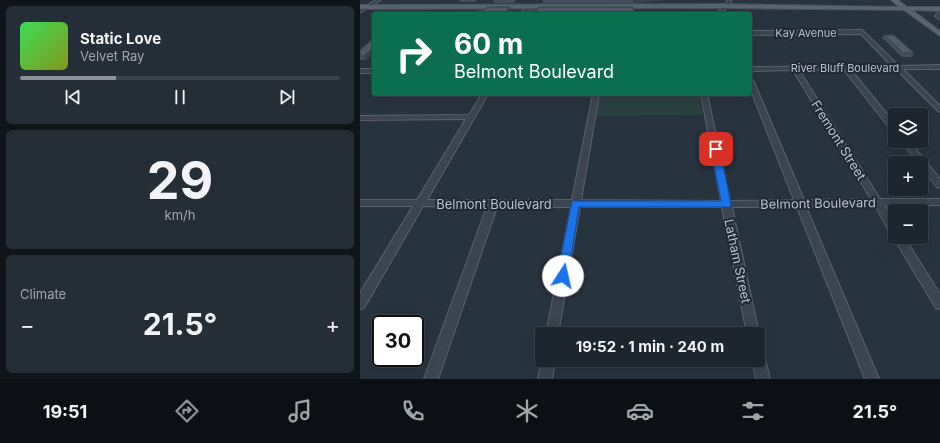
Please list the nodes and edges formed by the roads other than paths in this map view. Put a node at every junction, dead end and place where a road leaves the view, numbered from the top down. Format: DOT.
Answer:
graph roads {
  1 [pos="379,0"];
  2 [pos="730,0"];
  3 [pos="890,0"];
  4 [pos="894,0"];
  5 [pos="907,4"];
  6 [pos="532,6"];
  7 [pos="725,6"];
  8 [pos="940,6"];
  9 [pos="360,7"];
  10 [pos="368,7"];
  11 [pos="877,7"];
  12 [pos="940,9"];
  13 [pos="360,12"];
  14 [pos="524,12"];
  15 [pos="720,12"];
  16 [pos="940,13"];
  17 [pos="940,18"];
  18 [pos="919,20"];
  19 [pos="930,20"];
  20 [pos="940,27"];
  21 [pos="752,33"];
  22 [pos="940,34"];
  23 [pos="940,67"];
  24 [pos="752,68"];
  25 [pos="795,68"];
  26 [pos="846,68"];
  27 [pos="896,68"];
  28 [pos="372,70"];
  29 [pos="360,71"];
  30 [pos="752,85"];
  31 [pos="484,96"];
  32 [pos="596,96"];
  33 [pos="704,96"];
  34 [pos="940,110"];
  35 [pos="470,117"];
  36 [pos="360,118"];
  37 [pos="888,120"];
  38 [pos="911,148"];
  39 [pos="940,185"];
  40 [pos="360,202"];
  41 [pos="877,202"];
  42 [pos="940,202"];
  43 [pos="800,203"];
  44 [pos="419,204"];
  45 [pos="493,204"];
  46 [pos="575,204"];
  47 [pos="726,204"];
  48 [pos="888,220"];
  49 [pos="903,244"];
  50 [pos="360,304"];
  51 [pos="940,304"];
  52 [pos="553,327"];
  53 [pos="752,327"];
  54 [pos="547,367"];
  55 [pos="760,367"];
  56 [pos="431,379"];
  57 [pos="545,379"];
  58 [pos="763,379"];
  59 [pos="872,379"];
  1 -- 10 [label="street"];
  2 -- 7 [label="street"];
  3 -- 11 [label="main road"];
  4 -- 5 [label="main road"];
  5 -- 8 [label="main road"];
  5 -- 11 [label="main road"];
  5 -- 12 [label="main road"];
  5 -- 18 [label="main road"];
  5 -- 19 [label="main road"];
  6 -- 7 [label="main road"];
  6 -- 10 [label="main road"];
  6 -- 14 [label="street"];
  7 -- 11 [label="main road"];
  7 -- 15 [label="street"];
  9 -- 10 [label="main road"];
  10 -- 13 [label="street"];
  11 -- 18 [label="main road"];
  12 -- 19 [label="main road"];
  16 -- 17 [label="street"];
  18 -- 22 [label="main road"];
  19 -- 20 [label="main road"];
  21 -- 27 [label="street, Kay Avenue"];
  23 -- 27 [label="street, River Bluff Boulevard"];
  24 -- 25 [label="street, River Bluff Boulevard"];
  25 -- 26 [label="street, River Bluff Boulevard"];
  25 -- 41 [label="street, Fremont Street"];
  26 -- 27 [label="street, River Bluff Boulevard"];
  26 -- 37 [label="street"];
  27 -- 34 [label="street"];
  28 -- 29 [label="street"];
  30 -- 43 [label="street"];
  31 -- 35 [label="street"];
  32 -- 46 [label="street"];
  33 -- 47 [label="street, Latham Street"];
  35 -- 36 [label="street"];
  35 -- 44 [label="street"];
  38 -- 39 [label="street"];
  40 -- 44 [label="street, Belmont Boulevard"];
  41 -- 42 [label="street, Belmont Boulevard"];
  41 -- 43 [label="street, Belmont Boulevard"];
  41 -- 48 [label="street, Fremont Street"];
  43 -- 47 [label="street, Belmont Boulevard"];
  43 -- 59 [label="street"];
  44 -- 45 [label="street, Belmont Boulevard"];
  44 -- 50 [label="street"];
  45 -- 46 [label="street, Belmont Boulevard"];
  45 -- 56 [label="street"];
  46 -- 47 [label="street, Belmont Boulevard"];
  46 -- 52 [label="street"];
  47 -- 53 [label="street, Latham Street"];
  49 -- 51 [label="street"];
  54 -- 57 [label="street"];
  55 -- 58 [label="street"];
}
